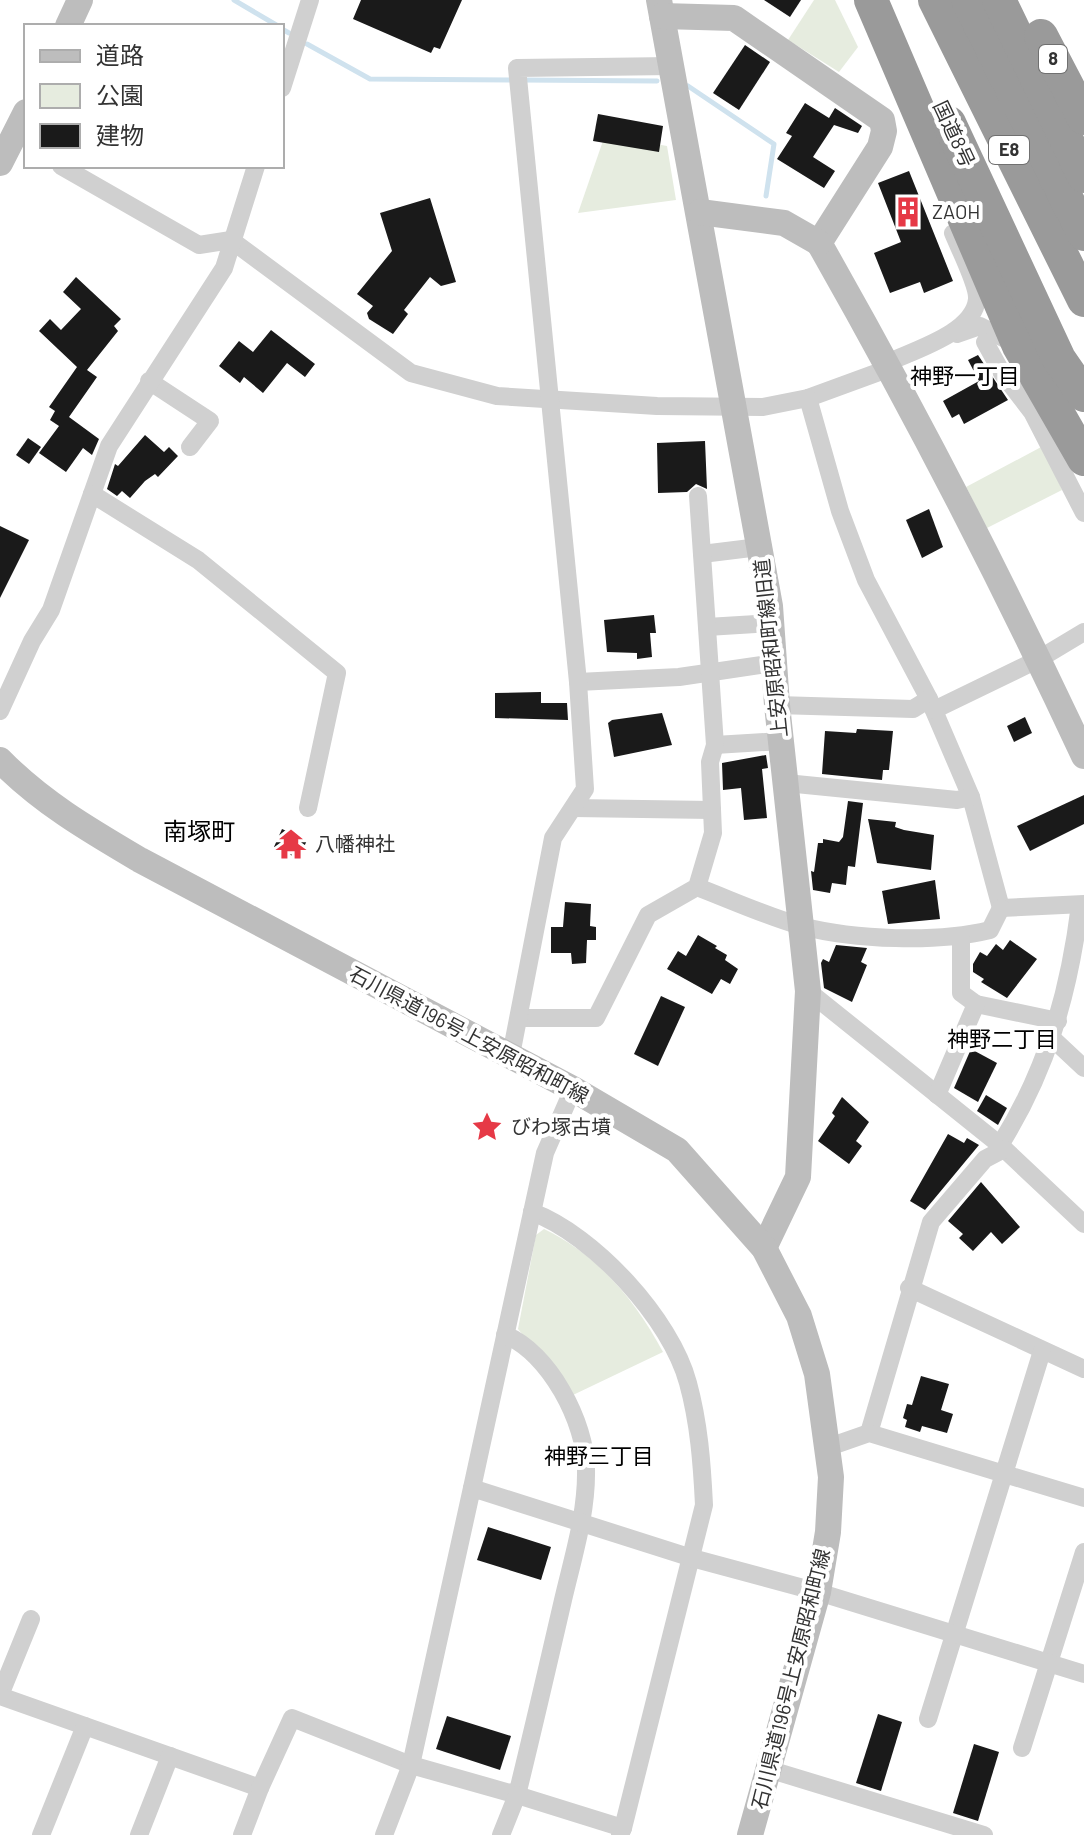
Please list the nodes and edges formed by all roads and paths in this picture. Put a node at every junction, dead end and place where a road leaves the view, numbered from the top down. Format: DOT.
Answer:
graph roads {
  1 [pos="80,0"];
  2 [pos="310,0"];
  3 [pos="871,0"];
  4 [pos="892,0"];
  5 [pos="935,0"];
  6 [pos="968,0"];
  7 [pos="999,0"];
  8 [pos="1022,0"];
  9 [pos="660,8"];
  10 [pos="69,24"];
  11 [pos="892,54"];
  12 [pos="672,66"];
  13 [pos="284,82"];
  14 [pos="1084,118"];
  15 [pos="20,141"];
  16 [pos="0,163"];
  17 [pos="942,163"];
  18 [pos="64,168"];
  19 [pos="255,168"];
  20 [pos="1084,176"];
  21 [pos="700,212"];
  22 [pos="1084,234"];
  23 [pos="231,240"];
  24 [pos="819,243"];
  25 [pos="1084,300"];
  26 [pos="985,342"];
  27 [pos="1019,346"];
  28 [pos="1059,359"];
  29 [pos="889,367"];
  30 [pos="149,381"];
  31 [pos="1084,395"];
  32 [pos="808,398"];
  33 [pos="552,400"];
  34 [pos="733,408"];
  35 [pos="190,447"];
  36 [pos="1084,459"];
  37 [pos="92,494"];
  38 [pos="698,496"];
  39 [pos="1084,513"];
  40 [pos="759,547"];
  41 [pos="702,554"];
  42 [pos="771,623"];
  43 [pos="707,627"];
  44 [pos="1084,632"];
  45 [pos="1039,659"];
  46 [pos="774,663"];
  47 [pos="710,671"];
  48 [pos="578,682"];
  49 [pos="777,705"];
  50 [pos="932,705"];
  51 [pos="0,711"];
  52 [pos="781,741"];
  53 [pos="715,745"];
  54 [pos="1084,756"];
  55 [pos="0,760"];
  56 [pos="786,783"];
  57 [pos="971,797"];
  58 [pos="308,808"];
  59 [pos="573,808"];
  60 [pos="712,810"];
  61 [pos="697,887"];
  62 [pos="1082,904"];
  63 [pos="1001,908"];
  64 [pos="801,926"];
  65 [pos="961,937"];
  66 [pos="808,991"];
  67 [pos="976,1004"];
  68 [pos="521,1018"];
  69 [pos="1056,1030"];
  70 [pos="511,1055"];
  71 [pos="1084,1068"];
  72 [pos="573,1089"];
  73 [pos="937,1095"];
  74 [pos="1002,1147"];
  75 [pos="532,1212"];
  76 [pos="1084,1224"];
  77 [pos="764,1248"];
  78 [pos="909,1288"];
  79 [pos="505,1335"];
  80 [pos="1042,1351"];
  81 [pos="1084,1369"];
  82 [pos="869,1433"];
  83 [pos="826,1448"];
  84 [pos="1002,1474"];
  85 [pos="472,1488"];
  86 [pos="1084,1498"];
  87 [pos="581,1522"];
  88 [pos="1084,1552"];
  89 [pos="692,1558"];
  90 [pos="818,1592"];
  91 [pos="31,1619"];
  92 [pos="953,1633"];
  93 [pos="1047,1663"];
  94 [pos="1084,1674"];
  95 [pos="0,1695"];
  96 [pos="928,1719"];
  97 [pos="85,1726"];
  98 [pos="1022,1748"];
  99 [pos="170,1756"];
  100 [pos="411,1765"];
  101 [pos="771,1770"];
  102 [pos="260,1788"];
  103 [pos="517,1795"];
  104 [pos="622,1831"];
  105 [pos="41,1835"];
  106 [pos="139,1835"];
  107 [pos="242,1835"];
  108 [pos="384,1835"];
  109 [pos="501,1835"];
  110 [pos="750,1835"];
  111 [pos="984,1835"];
  1 -- 10 [label="street"];
  2 -- 13 [label="street"];
  3 -- 11 [label="highway"];
  4 -- 28 [label="highway, 国道8号"];
  5 -- 25 [label="highway, E8"];
  6 -- 22 [label="highway, E8"];
  7 -- 20 [label="highway"];
  8 -- 14 [label="highway, 8"];
  9 -- 12 [label="street, 上安原昭和町線旧道"];
  9 -- 24 [label="street"];
  11 -- 17 [label="highway"];
  11 -- 29 [label="street"];
  12 -- 21 [label="street, 上安原昭和町線旧道"];
  12 -- 33 [label="street"];
  15 -- 16 [label="street"];
  17 -- 27 [label="highway"];
  17 -- 28 [label="highway"];
  18 -- 23 [label="street"];
  19 -- 23 [label="street"];
  21 -- 24 [label="street"];
  21 -- 34 [label="street, 上安原昭和町線旧道"];
  23 -- 30 [label="street"];
  23 -- 33 [label="street"];
  24 -- 29 [label="street"];
  26 -- 39 [label="street"];
  27 -- 29 [label="street"];
  27 -- 36 [label="highway"];
  28 -- 31 [label="highway, 国道8号"];
  29 -- 32 [label="street"];
  29 -- 45 [label="street"];
  30 -- 35 [label="street"];
  30 -- 37 [label="street"];
  32 -- 34 [label="street"];
  32 -- 50 [label="street"];
  33 -- 34 [label="street"];
  33 -- 48 [label="street"];
  34 -- 40 [label="street, 上安原昭和町線旧道"];
  37 -- 51 [label="street"];
  37 -- 58 [label="street"];
  38 -- 41 [label="street"];
  40 -- 41 [label="street"];
  40 -- 42 [label="street, 上安原昭和町線旧道"];
  41 -- 43 [label="street"];
  42 -- 43 [label="street"];
  42 -- 46 [label="street, 上安原昭和町線旧道"];
  43 -- 47 [label="street"];
  44 -- 45 [label="street"];
  45 -- 50 [label="street"];
  45 -- 54 [label="street"];
  46 -- 47 [label="street"];
  46 -- 49 [label="street, 上安原昭和町線旧道"];
  47 -- 48 [label="street"];
  47 -- 53 [label="street"];
  48 -- 59 [label="street"];
  49 -- 50 [label="street"];
  49 -- 52 [label="street, 上安原昭和町線旧道"];
  50 -- 57 [label="street"];
  52 -- 53 [label="street"];
  52 -- 56 [label="street, 上安原昭和町線旧道"];
  53 -- 60 [label="street"];
  55 -- 70 [label="street, 石川県道196号上安原昭和町線"];
  56 -- 57 [label="street"];
  56 -- 64 [label="street, 上安原昭和町線旧道"];
  57 -- 63 [label="street"];
  59 -- 60 [label="street"];
  59 -- 68 [label="street"];
  60 -- 61 [label="street"];
  61 -- 64 [label="street"];
  61 -- 68 [label="street"];
  62 -- 63 [label="street"];
  62 -- 69 [label="street"];
  63 -- 65 [label="street"];
  64 -- 65 [label="street"];
  64 -- 66 [label="street, 上安原昭和町線旧道"];
  65 -- 67 [label="street"];
  66 -- 73 [label="street"];
  66 -- 77 [label="street, 上安原昭和町線旧道"];
  67 -- 69 [label="street"];
  67 -- 73 [label="street"];
  68 -- 70 [label="street"];
  69 -- 71 [label="street"];
  69 -- 74 [label="street"];
  70 -- 72 [label="street, 石川県道196号上安原昭和町線"];
  72 -- 75 [label="street"];
  72 -- 77 [label="street, 石川県道196号上安原昭和町線"];
  73 -- 74 [label="street"];
  74 -- 76 [label="street"];
  74 -- 78 [label="street"];
  75 -- 79 [label="street"];
  75 -- 89 [label="street"];
  77 -- 83 [label="street, 石川県道196号上安原昭和町線"];
  78 -- 80 [label="street"];
  78 -- 82 [label="street"];
  79 -- 85 [label="street"];
  79 -- 87 [label="street"];
  80 -- 81 [label="street"];
  80 -- 84 [label="street"];
  82 -- 83 [label="street"];
  82 -- 84 [label="street"];
  83 -- 90 [label="street, 石川県道196号上安原昭和町線"];
  84 -- 86 [label="street"];
  84 -- 92 [label="street"];
  85 -- 87 [label="street"];
  85 -- 100 [label="street"];
  87 -- 89 [label="street"];
  87 -- 103 [label="street"];
  88 -- 93 [label="street"];
  89 -- 90 [label="street"];
  89 -- 104 [label="street"];
  90 -- 92 [label="street"];
  90 -- 101 [label="street, 石川県道196号上安原昭和町線"];
  91 -- 95 [label="street"];
  92 -- 93 [label="street"];
  92 -- 96 [label="street"];
  93 -- 94 [label="street"];
  93 -- 98 [label="street"];
  95 -- 97 [label="street"];
  97 -- 99 [label="street"];
  97 -- 105 [label="street"];
  99 -- 102 [label="street"];
  99 -- 106 [label="street"];
  100 -- 102 [label="street"];
  100 -- 103 [label="street"];
  100 -- 108 [label="street"];
  101 -- 110 [label="street, 石川県道196号上安原昭和町線"];
  101 -- 111 [label="street"];
  102 -- 107 [label="street"];
  103 -- 104 [label="street"];
  103 -- 109 [label="street"];
}
